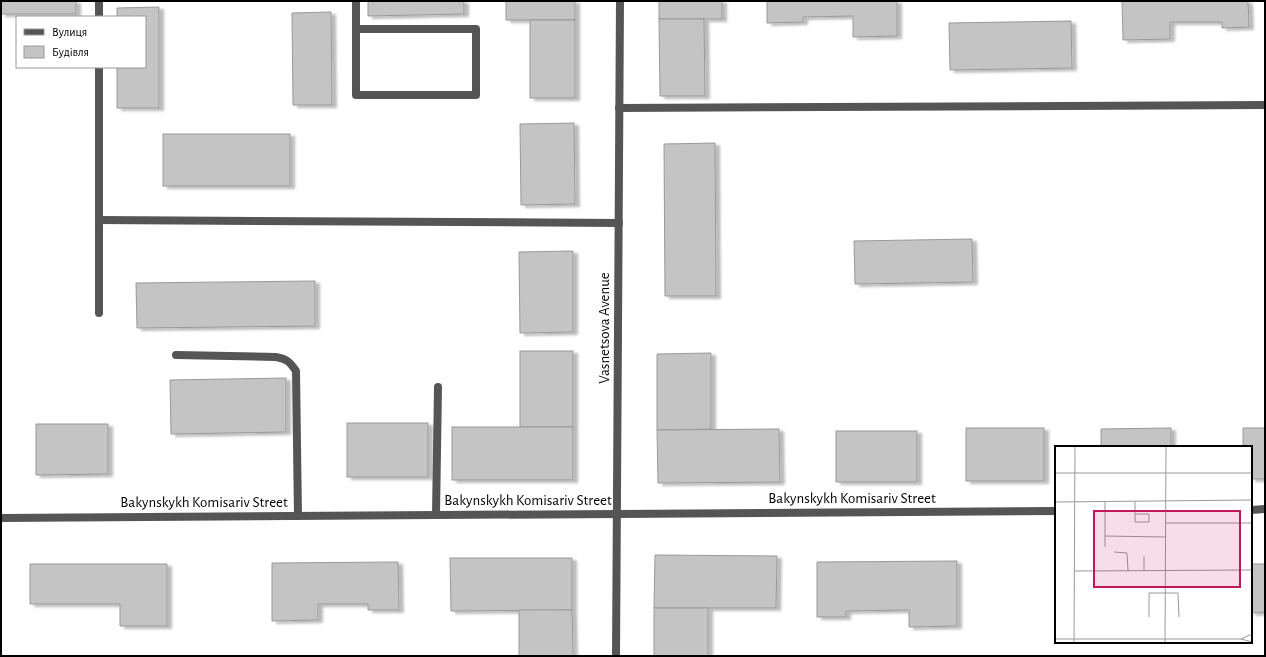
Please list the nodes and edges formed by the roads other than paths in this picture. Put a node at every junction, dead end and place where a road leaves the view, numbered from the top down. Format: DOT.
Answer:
graph roads {
  1 [pos="99,1"];
  2 [pos="356,1"];
  3 [pos="620,1"];
  4 [pos="99,16"];
  5 [pos="356,29"];
  6 [pos="99,68"];
  7 [pos="1265,105"];
  8 [pos="619,108"];
  9 [pos="99,220"];
  10 [pos="619,222"];
  11 [pos="99,313"];
  12 [pos="176,355"];
  13 [pos="438,387"];
  14 [pos="1252,510"];
  15 [pos="1265,510"];
  16 [pos="1055,511"];
  17 [pos="617,514"];
  18 [pos="436,515"];
  19 [pos="298,516"];
  20 [pos="1,518"];
  21 [pos="616,656"];
  1 -- 4 [label="street"];
  2 -- 5 [label="street"];
  3 -- 8 [label="street, Vasnetsova Avenue"];
  5 -- 5 [label="street"];
  6 -- 9 [label="street"];
  7 -- 8 [label="street"];
  8 -- 10 [label="street, Vasnetsova Avenue"];
  9 -- 10 [label="street"];
  9 -- 11 [label="street"];
  10 -- 17 [label="street, Vasnetsova Avenue"];
  12 -- 19 [label="street"];
  13 -- 18 [label="street"];
  14 -- 15 [label="street"];
  16 -- 17 [label="street, Bakynskykh Komisariv Street"];
  17 -- 18 [label="street, Bakynskykh Komisariv Street"];
  17 -- 21 [label="street, Vasnetsova Avenue"];
  18 -- 19 [label="street, Bakynskykh Komisariv Street"];
  19 -- 20 [label="street, Bakynskykh Komisariv Street"];
}
